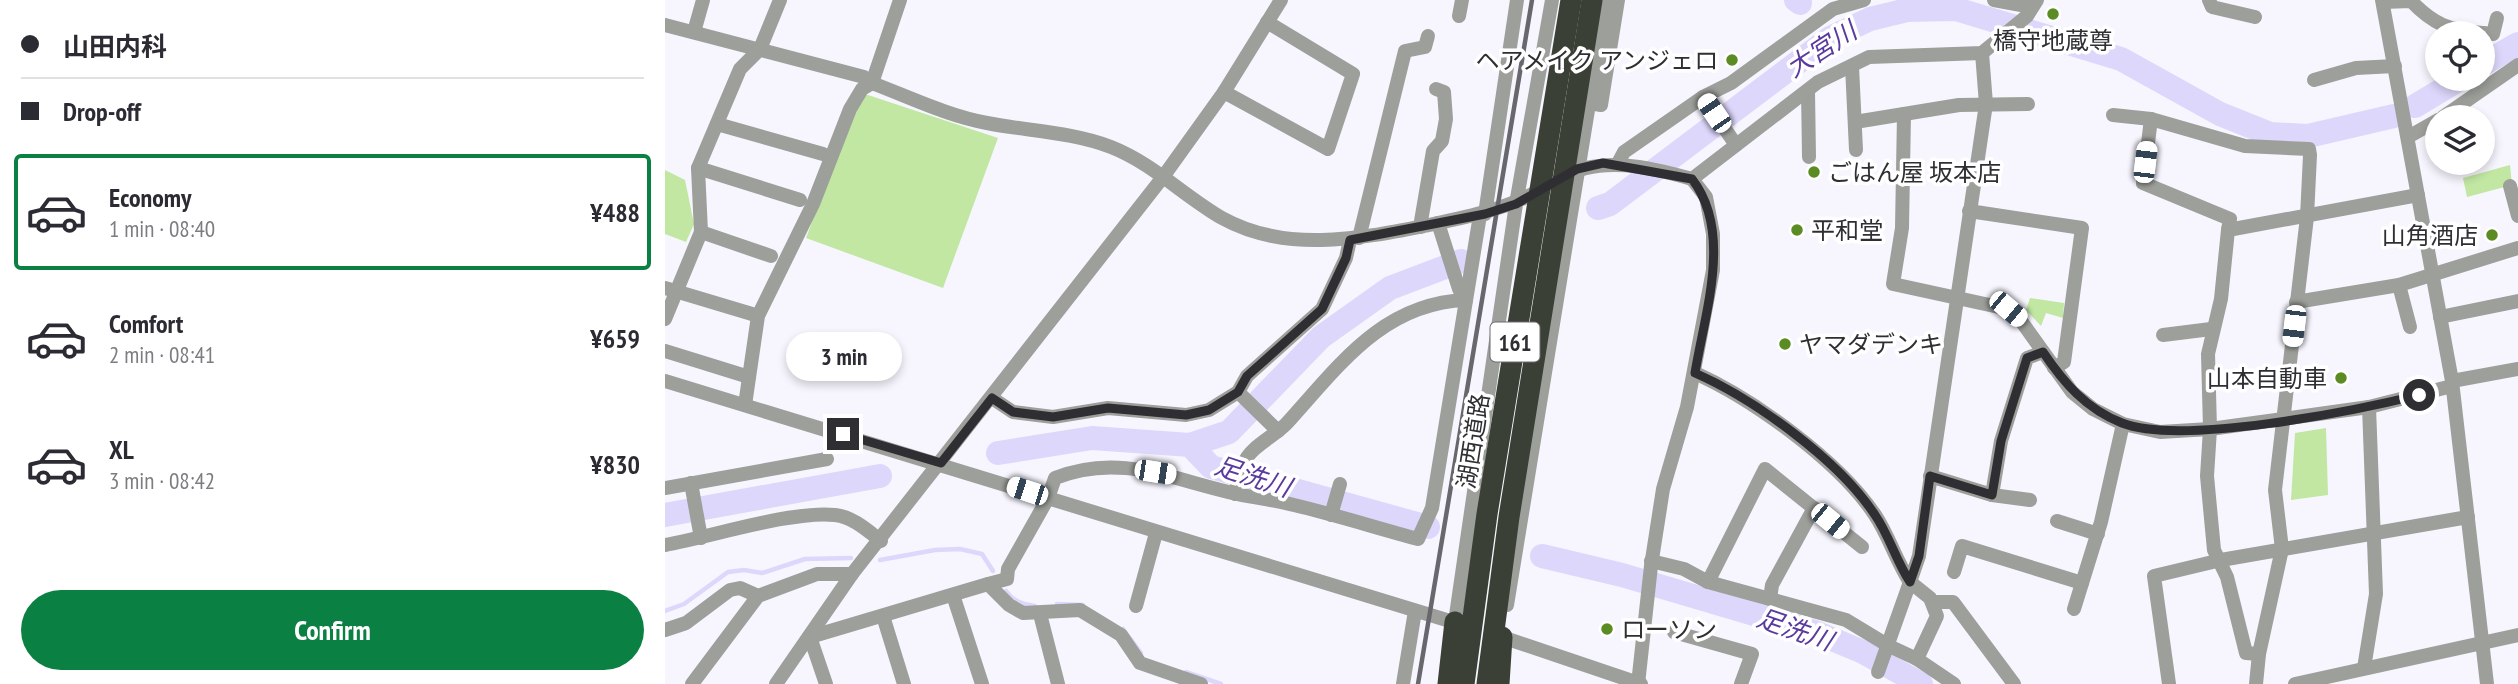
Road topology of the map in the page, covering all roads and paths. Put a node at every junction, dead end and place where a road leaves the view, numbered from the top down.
1 (703, 0) edge
2 (780, 0) edge
3 (900, 0) edge
4 (1281, 0) edge
5 (1462, 0) edge
6 (1517, 0) edge
7 (1552, 0) edge
8 (1571, 0) edge
9 (1592, 0) edge
10 (1606, 0) edge
11 (1618, 0) edge
12 (1864, 0) edge
13 (1994, 0) edge
14 (2209, 0) edge
15 (2382, 1) edge
16 (2032, 8) edge
17 (1459, 16) dead end
18 (2255, 17) dead end
19 (2497, 18) dead end
20 (2434, 21) edge
21 (1267, 22) junction
22 (665, 25) edge
23 (2495, 26) edge
24 (694, 32) junction
25 (1428, 36) dead end
26 (760, 49) junction
27 (1982, 53) junction
28 (2518, 65) edge
29 (1852, 66) junction
30 (2395, 66) junction
31 (2314, 80) dead end
32 (872, 83) junction
33 (1436, 89) dead end
34 (1808, 91) junction
35 (1224, 92) junction
36 (1703, 97) junction
37 (1589, 103) junction
38 (1986, 104) junction
39 (2028, 104) dead end
40 (2460, 105) edge
41 (1904, 114) junction
42 (2113, 115) dead end
43 (2151, 119) junction
44 (1856, 122) junction
45 (717, 124) junction
46 (2425, 127) edge
47 (2408, 137) junction
48 (1736, 145) junction
49 (1856, 150) dead end
50 (824, 154) dead end
51 (1809, 157) dead end
52 (1617, 166) junction
53 (698, 168) junction
54 (1577, 169) junction
55 (1163, 177) junction
56 (1687, 178) junction
57 (2510, 186) dead end
58 (2418, 195) junction
59 (800, 200) dead end
60 (1516, 204) junction
61 (1969, 211) junction
62 (1482, 215) junction
63 (2307, 216) junction
64 (2518, 216) edge
65 (1437, 223) junction
66 (1420, 227) junction
67 (2228, 230) junction
68 (701, 232) junction
69 (1354, 239) junction
70 (2518, 248) edge
71 (771, 256) dead end
72 (2433, 276) junction
73 (2399, 285) junction
74 (671, 289) edge
75 (1462, 294) junction
76 (1956, 296) junction
77 (2518, 301) edge
78 (2297, 302) junction
79 (752, 314) dead end
80 (2440, 317) junction
81 (665, 319) edge
82 (2410, 327) dead end
83 (2211, 329) junction
84 (2163, 335) dead end
85 (665, 351) edge
86 (2043, 352) junction
87 (2054, 368) junction
88 (2518, 369) edge
89 (1695, 373) junction
90 (748, 377) junction
91 (665, 381) edge
92 (2452, 384) junction
93 (1238, 392) junction
94 (992, 398) junction
95 (745, 405) junction
96 (2369, 407) junction
97 (2283, 419) junction
98 (2123, 424) junction
99 (2210, 429) junction
100 (1277, 431) junction
101 (827, 459) dead end
102 (941, 463) junction
103 (1930, 476) junction
104 (1340, 484) dead end
105 (692, 486) junction
106 (665, 488) edge
107 (1235, 493) junction
108 (1992, 495) junction
109 (1048, 498) junction
110 (2030, 500) dead end
111 (1814, 508) junction
112 (1331, 515) junction
113 (2468, 517) junction
114 (2057, 521) dead end
115 (2374, 532) junction
116 (700, 533) junction
117 (1156, 533) junction
118 (2098, 534) junction
119 (881, 541) junction
120 (665, 545) edge
121 (1862, 547) dead end
122 (2282, 549) junction
123 (2221, 559) junction
124 (1651, 563) junction
125 (1954, 572) dead end
126 (852, 574) junction
127 (1708, 582) junction
128 (1910, 582) junction
129 (2082, 583) junction
130 (988, 584) junction
131 (953, 595) junction
132 (758, 596) junction
133 (1770, 599) junction
134 (1932, 602) junction
135 (1136, 606) dead end
136 (2074, 609) dead end
137 (1415, 611) junction
138 (1040, 614) junction
139 (883, 616) junction
140 (1455, 622) junction
141 (665, 630) edge
142 (1674, 632) dead end
143 (2518, 635) edge
144 (810, 637) junction
145 (1502, 637) junction
146 (2484, 641) junction
147 (1887, 649) junction
148 (2259, 654) junction
149 (1917, 659) junction
150 (2364, 668) junction
151 (1878, 672) dead end
152 (2338, 679) edge
153 (692, 684) edge
154 (776, 684) edge
155 (826, 684) edge
156 (904, 684) edge
157 (982, 684) edge
158 (1058, 684) edge
159 (1201, 684) edge
160 (1403, 684) edge
161 (1448, 684) edge
162 (1464, 684) edge
163 (1487, 684) edge
164 (1499, 684) edge
165 (1639, 684) edge
166 (1741, 684) edge
167 (1954, 684) edge
168 (2014, 684) edge
169 (2169, 684) edge
170 (2256, 684) edge
171 (2295, 684) edge
172 (2487, 684) edge

1 - 24 street
2 - 26 street
3 - 32 street
4 - 21 street
5 - 17 street
6 - 62 street
7 - 60 street
8 - 162 highway, 湖西道路 / 161, bridge
9 - 163 highway, 湖西道路 / 161, bridge
10 - 37 street
11 - 37 street
12 - 36 street
13 - 16 street
14 - 18 street
15 - 20 street
15 - 30 street
16 - 27 street
19 - 23 street
21 - 35 street
21 - 35 street
22 - 24 street
24 - 26 street
25 - 69 street
26 - 32 street
26 - 45 street
27 - 29 street
27 - 38 street
28 - 40 street
29 - 34 street
29 - 44 street
30 - 31 street
30 - 47 street
32 - 55 street
32 - 90 street
33 - 66 street
34 - 48 street
34 - 51 street
35 - 55 street
36 - 48 street
36 - 52 street
37 - 54 street
38 - 39 street
38 - 41 street
38 - 61 street
41 - 44 street
41 - 76 street
42 - 43 street
43 - 63 street
43 - 67 street
44 - 49 street
45 - 50 street
45 - 53 street
46 - 47 street
47 - 58 street
48 - 56 street
52 - 54 street
52 - 56 street
53 - 59 street
53 - 68 street
54 - 60 street
54 - 145 street
55 - 69 street
55 - 94 street
56 - 89 street
57 - 64 street
58 - 63 street
58 - 72 street
60 - 62 street
60 - 140 street
61 - 76 street
61 - 87 street
62 - 65 street
62 - 75 street
63 - 67 street
63 - 78 street
65 - 66 street
65 - 75 street
66 - 69 street
67 - 83 street
68 - 71 street
68 - 74 street
69 - 93 street
70 - 72 street
72 - 73 street
72 - 80 street
73 - 78 street
73 - 82 street
74 - 79 street
74 - 81 street
75 - 100 street
75 - 112 street
76 - 86 street
76 - 103 street
77 - 80 street
78 - 97 street
80 - 92 street
83 - 84 street
83 - 99 street
85 - 90 street
86 - 87 street
86 - 108 street
87 - 98 street
88 - 92 street
89 - 124 street
89 - 128 street
90 - 95 street
91 - 95 street
92 - 96 street
92 - 113 street
93 - 94 street
93 - 100 street
94 - 102 street
95 - 102 street
96 - 97 street
96 - 115 street
97 - 99 street
97 - 122 street
98 - 99 street
98 - 118 street
99 - 123 street
100 - 107 street
101 - 105 street
102 - 109 street
102 - 119 street
103 - 108 street
103 - 128 street
104 - 112 street
105 - 106 street
105 - 116 street
107 - 109 street
107 - 112 street
108 - 110 street
109 - 117 street
109 - 130 street
111 - 121 street
111 - 127 street
111 - 133 street
113 - 115 street
113 - 146 street
114 - 118 street
115 - 122 street
115 - 150 street
116 - 119 street
116 - 120 street
117 - 135 street
117 - 137 street
118 - 129 street
119 - 126 street
122 - 123 street
122 - 148 street
123 - 148 street
123 - 169 street
124 - 127 street
124 - 165 street
125 - 129 street
126 - 132 street
126 - 144 street
127 - 133 street
128 - 134 street
128 - 147 street
129 - 136 street
130 - 131 street
130 - 138 street
131 - 139 street
131 - 157 street
132 - 141 street
132 - 153 street
133 - 147 street
134 - 149 street
134 - 168 street
137 - 140 street
137 - 160 street
138 - 158 street
138 - 159 street
139 - 144 street
139 - 156 street
140 - 145 street
140 - 161 highway
142 - 166 street
143 - 146 street
144 - 154 street
144 - 155 street
145 - 164 highway
145 - 165 street
146 - 150 street
146 - 172 street
147 - 149 street
147 - 151 street
148 - 170 street
149 - 167 street
150 - 152 street
152 - 171 street

